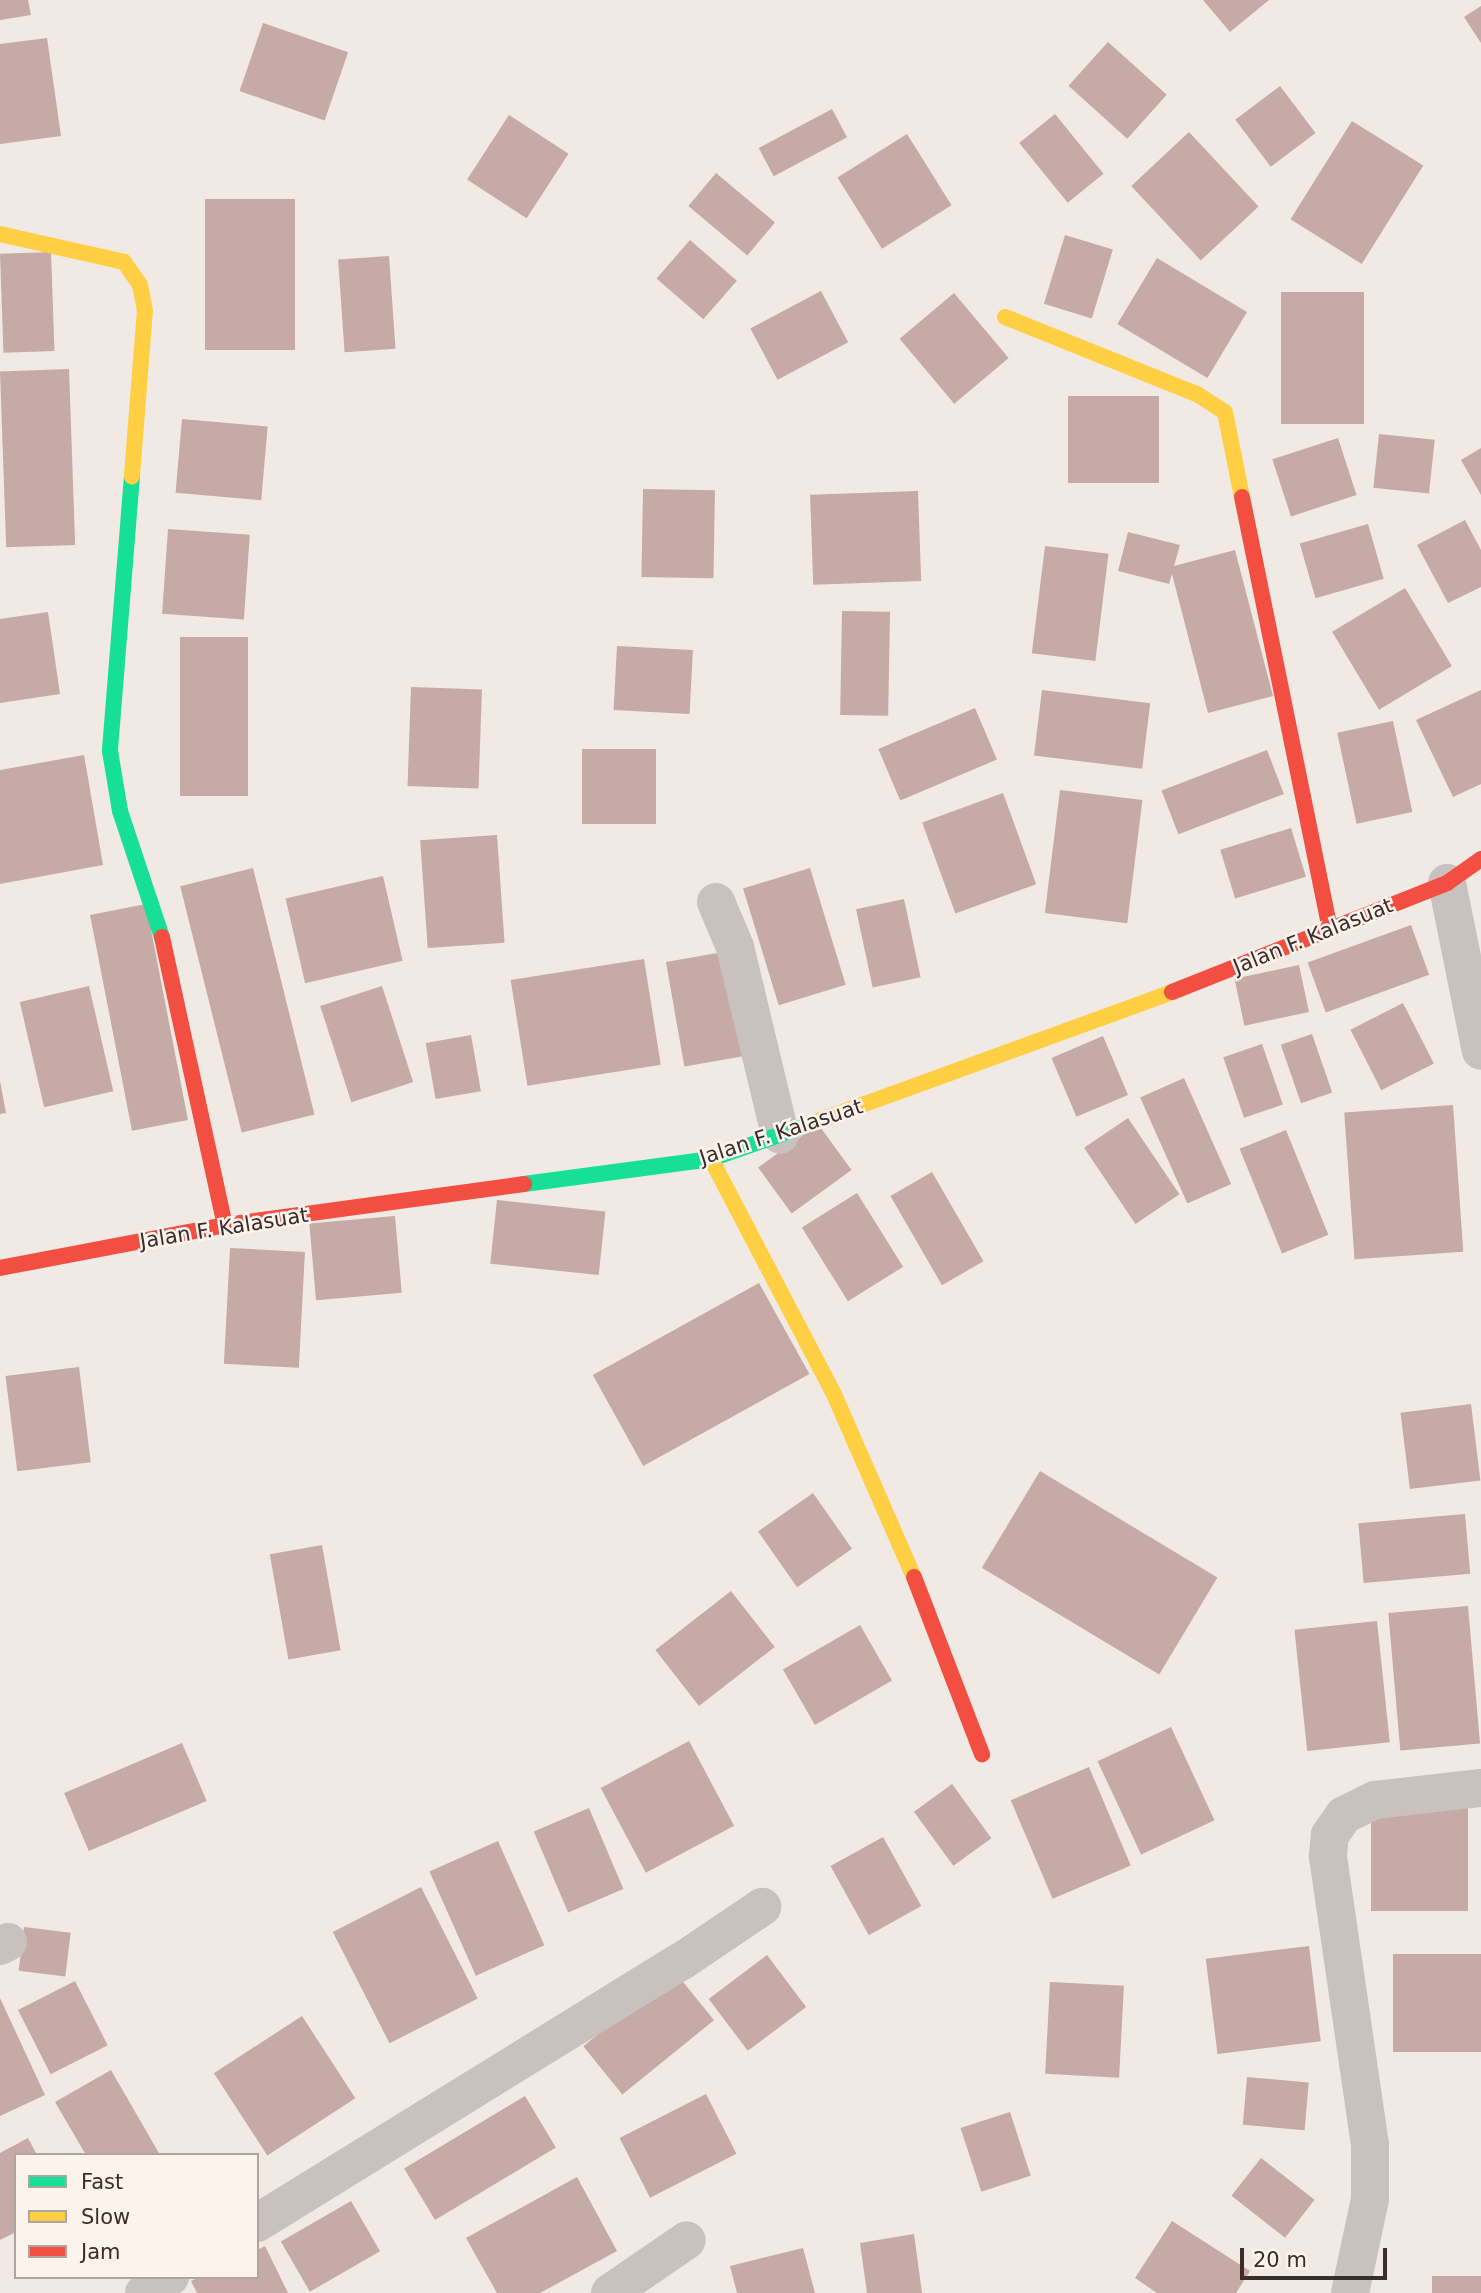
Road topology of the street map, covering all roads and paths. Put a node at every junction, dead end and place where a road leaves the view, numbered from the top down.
1 (0, 234) edge
2 (1004, 317) dead end
3 (1481, 859) edge
4 (1447, 883) junction
5 (716, 902) dead end
6 (1330, 930) junction
7 (1481, 1051) edge
8 (780, 1135) junction
9 (710, 1159) junction
10 (225, 1225) junction
11 (0, 1268) edge
12 (982, 1754) dead end
13 (1481, 1788) edge
14 (762, 1907) dead end
15 (259, 2222) edge
16 (687, 2240) dead end
17 (167, 2279) edge
18 (144, 2293) edge
19 (610, 2293) edge
20 (1350, 2293) edge

1 - 10 street
2 - 6 street
3 - 4 street, Jalan F. Kalasuat
4 - 6 street, Jalan F. Kalasuat
4 - 7 street
5 - 8 street
6 - 8 street, Jalan F. Kalasuat
8 - 9 street, Jalan F. Kalasuat
9 - 10 street, Jalan F. Kalasuat
9 - 12 street
10 - 11 street, Jalan F. Kalasuat
13 - 20 street
14 - 15 street
16 - 19 street
17 - 18 street

